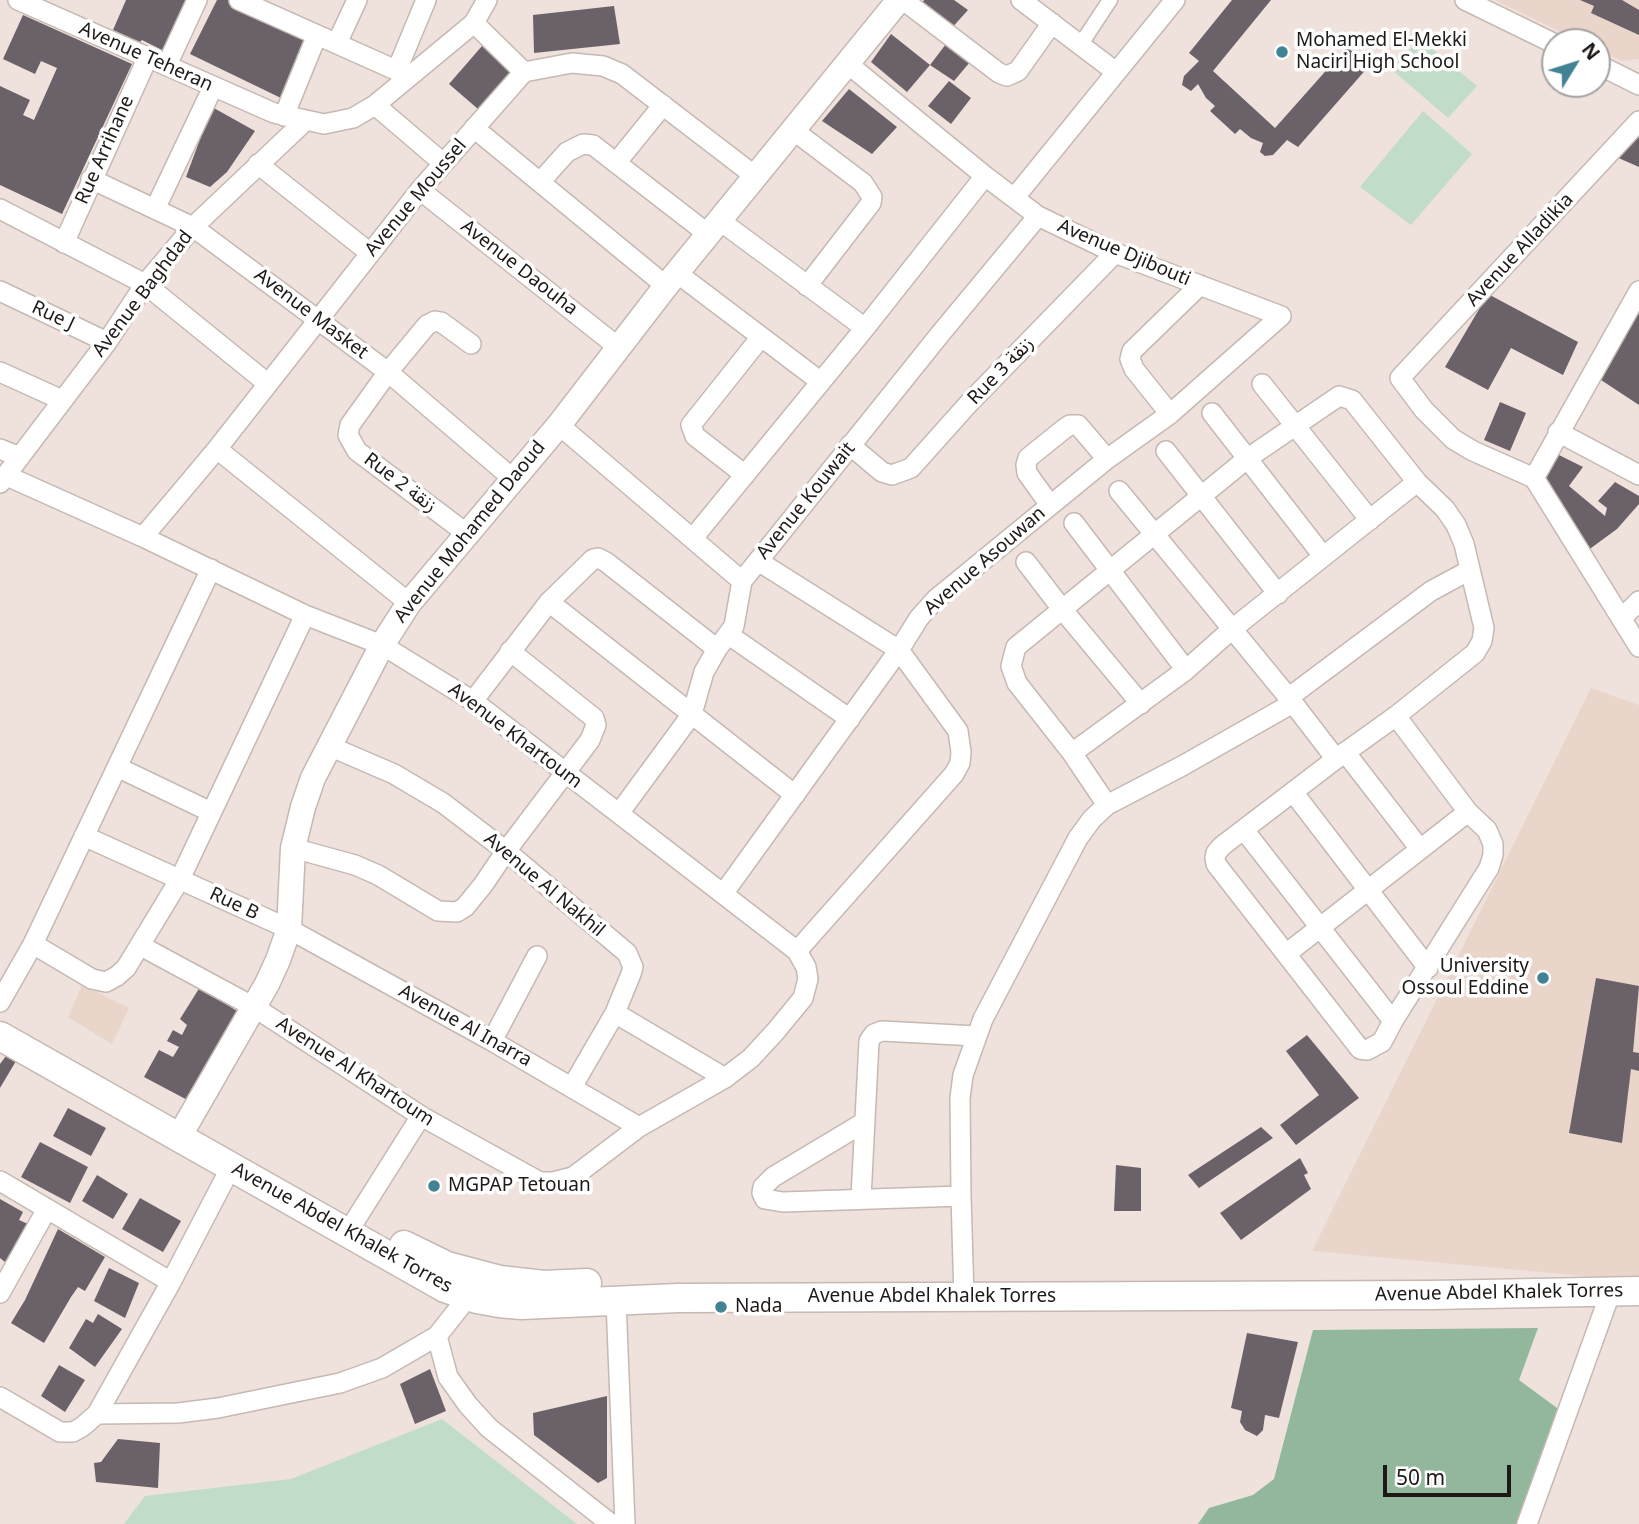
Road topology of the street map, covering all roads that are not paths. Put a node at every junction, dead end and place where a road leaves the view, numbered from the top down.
1 (18, 0) edge
2 (197, 0) edge
3 (239, 0) edge
4 (357, 0) edge
5 (426, 0) edge
6 (487, 0) edge
7 (901, 0) edge
8 (1111, 0) edge
9 (1175, 0) edge
10 (1465, 0) edge
11 (1026, 1) edge
12 (274, 7) edge
13 (474, 23) junction
14 (1052, 23) junction
15 (317, 35) junction
16 (1541, 37) edge
17 (337, 43) junction
18 (1081, 44) junction
19 (145, 58) junction
20 (848, 64) junction
21 (167, 65) junction
22 (1611, 71) edge
23 (524, 72) junction
24 (1116, 72) junction
25 (403, 73) junction
26 (1639, 85) edge
27 (213, 87) junction
28 (376, 105) junction
29 (663, 105) junction
30 (279, 114) junction
31 (305, 121) junction
32 (1639, 121) edge
33 (474, 128) junction
34 (793, 130) junction
35 (443, 163) junction
36 (616, 163) junction
37 (258, 164) junction
38 (755, 176) junction
39 (985, 176) junction
40 (91, 180) junction
41 (540, 182) junction
42 (420, 190) junction
43 (1015, 197) junction
44 (0, 208) edge
45 (155, 209) junction
46 (1038, 216) junction
47 (193, 227) junction
48 (713, 227) junction
49 (64, 243) junction
50 (370, 253) junction
51 (1115, 253) junction
52 (671, 279) junction
53 (145, 284) junction
54 (1200, 285) junction
55 (807, 286) junction
56 (0, 291) edge
57 (1639, 291) edge
58 (1281, 316) joint
59 (319, 320) junction
60 (865, 328) junction
61 (761, 337) junction
62 (107, 342) junction
63 (471, 344) dead end
64 (618, 347) junction
65 (0, 372) edge
66 (388, 372) junction
67 (821, 382) junction
68 (267, 383) junction
69 (1262, 384) dead end
70 (62, 400) junction
71 (1170, 414) junction
72 (1212, 414) dead end
73 (1295, 424) junction
74 (559, 425) junction
75 (1558, 432) junction
76 (850, 445) junction
77 (0, 449) edge
78 (218, 449) junction
79 (1166, 451) dead end
80 (20, 457) junction
81 (1248, 458) junction
82 (1107, 460) junction
83 (745, 475) junction
84 (1639, 475) edge
85 (512, 478) junction
86 (1534, 478) junction
87 (3, 480) edge
88 (1417, 482) junction
89 (1119, 491) dead end
90 (1202, 496) junction
91 (1050, 505) junction
92 (1370, 520) junction
93 (1074, 523) dead end
94 (466, 533) junction
95 (1156, 534) junction
96 (144, 537) junction
97 (693, 538) junction
98 (1323, 556) junction
99 (758, 561) junction
100 (1026, 562) dead end
101 (211, 569) junction
102 (1110, 570) junction
103 (1470, 570) junction
104 (742, 582) junction
105 (1278, 594) junction
106 (1639, 601) edge
107 (549, 602) junction
108 (409, 603) junction
109 (1062, 609) junction
110 (305, 615) junction
111 (1622, 618) junction
112 (1231, 630) junction
113 (723, 642) junction
114 (382, 645) junction
115 (1639, 647) edge
116 (899, 650) junction
117 (510, 651) junction
118 (1186, 670) junction
119 (1291, 700) junction
120 (473, 701) junction
121 (1141, 704) junction
122 (692, 714) junction
123 (1396, 716) junction
124 (850, 719) junction
125 (329, 746) junction
126 (1072, 753) junction
127 (1340, 755) junction
128 (117, 767) junction
129 (565, 774) junction
130 (1293, 792) junction
131 (795, 795) junction
132 (1107, 804) junction
133 (211, 812) junction
134 (620, 812) junction
135 (1468, 812) junction
136 (1244, 830) junction
137 (84, 836) junction
138 (293, 848) junction
139 (1420, 849) junction
140 (506, 851) junction
141 (180, 879) junction
142 (1368, 890) junction
143 (723, 894) junction
144 (1319, 928) junction
145 (289, 929) junction
146 (33, 944) junction
147 (141, 946) junction
148 (797, 951) junction
149 (1286, 954) junction
150 (537, 956) dead end
151 (1427, 968) junction
152 (0, 1002) edge
153 (254, 1007) junction
154 (615, 1013) junction
155 (0, 1015) edge
156 (1393, 1021) junction
157 (0, 1036) edge
158 (976, 1036) junction
159 (492, 1041) junction
160 (724, 1078) junction
161 (572, 1087) junction
162 (421, 1116) junction
163 (863, 1123) junction
164 (639, 1127) junction
165 (183, 1130) junction
166 (231, 1167) junction
167 (0, 1181) edge
168 (961, 1196) junction
169 (861, 1198) junction
170 (47, 1209) junction
171 (356, 1219) junction
172 (1639, 1274) edge
173 (171, 1282) junction
174 (476, 1286) junction
175 (964, 1288) junction
176 (1625, 1291) edge
177 (0, 1293) edge
178 (616, 1301) junction
179 (437, 1336) junction
180 (0, 1397) edge
181 (97, 1414) junction
182 (611, 1524) edge
183 (625, 1524) edge
184 (1527, 1524) edge

1 - 19 street, Avenue Teheran
2 - 21 street
3 - 12 street
4 - 17 street
5 - 25 street
6 - 13 street
7 - 14 street
7 - 20 street, Avenue Mohamed Daoud
8 - 18 street
9 - 24 street
10 - 16 street
11 - 14 street
12 - 15 street
13 - 23 street
13 - 25 street, Avenue Teheran
14 - 18 street
15 - 17 street
15 - 30 street
17 - 25 street
18 - 24 street
19 - 21 street, Avenue Teheran
19 - 40 street, Rue Arrihane
20 - 34 street, Avenue Mohamed Daoud
20 - 39 street, Avenue Djibouti
21 - 27 street, Avenue Teheran
22 - 26 street
23 - 29 street
23 - 33 street, Avenue Moussel
24 - 43 street
25 - 28 street, Avenue Teheran
27 - 30 street, Avenue Teheran
27 - 45 street
28 - 31 street, Avenue Teheran
28 - 35 street
29 - 36 street
29 - 38 street
30 - 31 street, Avenue Teheran
31 - 37 street, Avenue Baghdad
32 - 86 street, Avenue Alladikia
33 - 35 street, Avenue Moussel
33 - 41 street
34 - 38 street, Avenue Mohamed Daoud
34 - 55 street
35 - 42 street, Avenue Moussel
36 - 41 street
36 - 48 street
37 - 47 street, Avenue Baghdad
37 - 50 street
38 - 48 street, Avenue Mohamed Daoud
39 - 43 street, Avenue Djibouti
39 - 60 street
40 - 45 street, Avenue Masket
40 - 49 street, Rue Arrihane
41 - 52 street
42 - 50 street, Avenue Moussel
42 - 64 street, Avenue Daouha
43 - 46 street, Avenue Djibouti
44 - 49 street
45 - 47 street, Avenue Masket
46 - 51 street, Avenue Djibouti
46 - 76 street, Avenue Kouwait
47 - 53 street, Avenue Baghdad
47 - 59 street, Avenue Masket
48 - 52 street, Avenue Mohamed Daoud
48 - 55 street
49 - 53 street
50 - 59 street, Avenue Moussel
51 - 54 street, Avenue Djibouti
51 - 76 street, Rue 3 زنقة
52 - 61 street
52 - 64 street, Avenue Mohamed Daoud
53 - 62 street, Avenue Baghdad
53 - 68 street
54 - 58 street, Avenue Djibouti
54 - 71 street
55 - 60 street
56 - 62 street, Rue J
57 - 75 street
58 - 71 street, Avenue Asouwan
59 - 66 street, Avenue Masket
59 - 68 street, Avenue Moussel
60 - 67 street
61 - 67 street
61 - 83 street
62 - 70 street, Avenue Baghdad
63 - 66 street
64 - 74 street, Avenue Mohamed Daoud
65 - 70 street
66 - 85 street, Avenue Masket
66 - 94 street, Rue 2 زنقة
67 - 83 street
68 - 78 street, Avenue Moussel
69 - 73 street
70 - 80 street, Avenue Baghdad
71 - 82 street, Avenue Asouwan
72 - 81 street
73 - 81 street
73 - 88 street
73 - 92 street
74 - 85 street, Avenue Mohamed Daoud
74 - 97 street
75 - 84 street
75 - 86 street
76 - 99 street, Avenue Kouwait
77 - 80 street
78 - 96 street, Avenue Moussel
78 - 108 street
79 - 90 street
80 - 87 street, Avenue Baghdad
81 - 90 street
81 - 98 street
82 - 91 street, Avenue Asouwan
82 - 91 street
83 - 97 street
85 - 94 street, Avenue Mohamed Daoud
86 - 111 street
87 - 96 street, Avenue Khartoum
88 - 92 street
88 - 103 street
89 - 95 street
90 - 95 street
90 - 105 street
91 - 116 street, Avenue Asouwan
92 - 98 street
93 - 102 street
94 - 108 street, Avenue Mohamed Daoud
95 - 102 street
95 - 112 street
96 - 101 street, Avenue Khartoum
97 - 104 street
98 - 105 street
99 - 104 street, Avenue Kouwait
99 - 116 street
100 - 109 street
101 - 110 street, Avenue Khartoum
101 - 128 street
102 - 109 street
102 - 118 street
103 - 119 street
103 - 123 street
104 - 113 street, Avenue Kouwait
105 - 112 street
106 - 111 street
107 - 113 street
107 - 117 street
107 - 122 street
108 - 114 street, Avenue Mohamed Daoud
109 - 121 street
109 - 126 street
110 - 114 street, Avenue Khartoum
110 - 133 street
111 - 115 street
112 - 118 street
112 - 119 street
113 - 122 street, Avenue Kouwait
113 - 124 street
114 - 120 street, Avenue Khartoum
114 - 125 street, Avenue Mohamed Daoud
116 - 124 street, Avenue Asouwan
116 - 148 street
117 - 120 street
117 - 129 street
118 - 121 street
119 - 127 street
119 - 132 street
120 - 129 street, Avenue Khartoum
121 - 126 street
122 - 131 street
122 - 134 street, Avenue Kouwait
123 - 127 street
123 - 135 street
124 - 131 street, Avenue Asouwan
125 - 138 street, Avenue Mohamed Daoud
125 - 140 street, Avenue Al Nakhil
126 - 132 street
127 - 130 street
127 - 139 street
128 - 133 street
128 - 137 street
129 - 134 street, Avenue Khartoum
129 - 140 street
130 - 136 street
130 - 142 street
131 - 143 street, Avenue Asouwan
132 - 158 street
133 - 141 street
134 - 143 street, Avenue Khartoum
135 - 139 street
135 - 151 street
136 - 144 street
136 - 149 street
137 - 141 street, Rue B
137 - 146 street
138 - 140 street
138 - 145 street, Avenue Mohamed Daoud
139 - 142 street
140 - 154 street, Avenue Al Nakhil
141 - 145 street, Rue B
141 - 147 street
142 - 144 street
142 - 151 street
143 - 148 street, Avenue Khartoum
144 - 149 street
144 - 156 street
145 - 153 street, Avenue Mohamed Daoud
145 - 159 street, Avenue Al Inarra
146 - 147 street
146 - 152 street
147 - 153 street, Avenue Al Khartoum
148 - 160 street
149 - 156 street
150 - 159 street
151 - 156 street
153 - 162 street, Avenue Al Khartoum
153 - 165 street, Avenue Mohamed Daoud
154 - 160 street
154 - 161 street, Avenue Al Nakhil
155 - 165 main road, Avenue Abdel Khalek Torres
157 - 165 main road, Avenue Abdel Khalek Torres
158 - 163 street
158 - 168 street
159 - 161 street, Avenue Al Inarra
160 - 164 street
161 - 164 street, Avenue Al Inarra
162 - 164 street, Avenue Al Khartoum
162 - 171 street
163 - 169 street
163 - 169 street
165 - 166 main road, Avenue Abdel Khalek Torres
165 - 171 main road, Avenue Abdel Khalek Torres
166 - 173 street
166 - 174 main road, Avenue Abdel Khalek Torres
167 - 170 street
168 - 169 street
168 - 175 street
170 - 173 street
170 - 177 street
171 - 174 main road, Avenue Abdel Khalek Torres
172 - 175 main road, Avenue Abdel Khalek Torres
173 - 181 street
174 - 175 main road, Avenue Abdel Khalek Torres
174 - 178 main road, Avenue Abdel Khalek Torres
174 - 179 street
175 - 176 main road, Avenue Abdel Khalek Torres
175 - 178 main road, Avenue Abdel Khalek Torres
176 - 184 street
178 - 183 street
179 - 181 street
179 - 182 street
180 - 181 street

